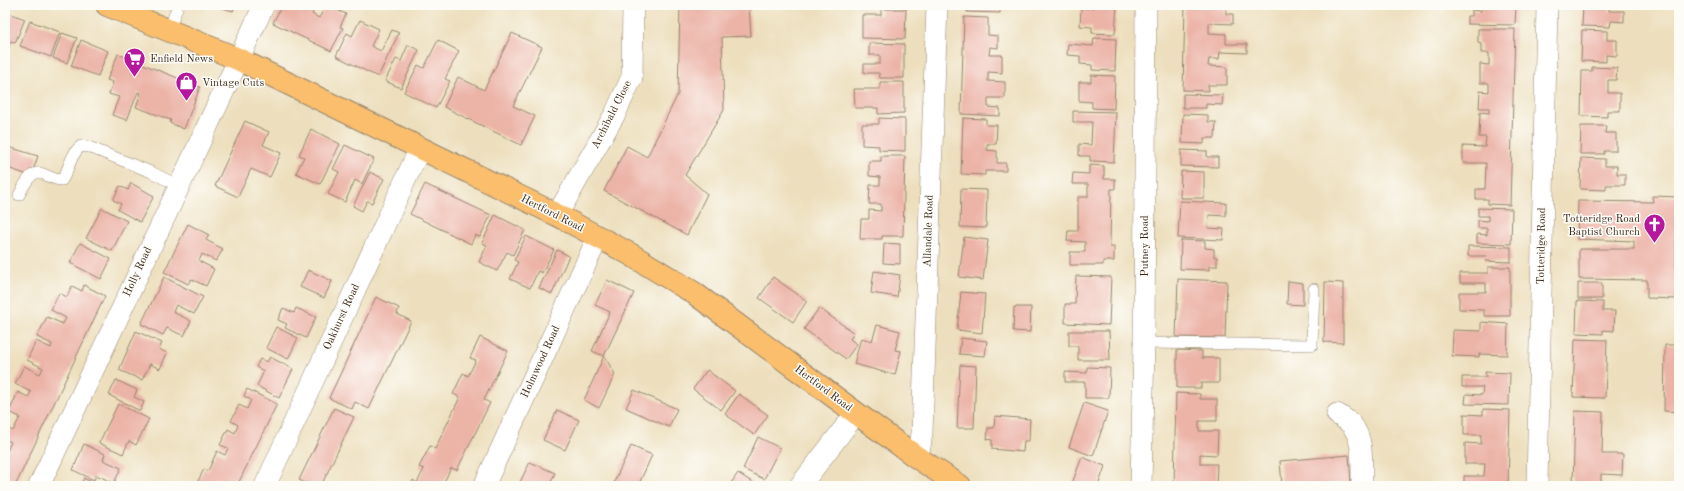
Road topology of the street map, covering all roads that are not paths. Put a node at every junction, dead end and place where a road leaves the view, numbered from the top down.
1 (107, 5) edge
2 (264, 5) edge
3 (633, 5) edge
4 (937, 5) edge
5 (1146, 5) edge
6 (1547, 5) edge
7 (176, 8) dead end
8 (169, 30) junction
9 (238, 59) junction
10 (420, 148) junction
11 (179, 186) junction
12 (19, 195) dead end
13 (557, 215) junction
14 (598, 237) junction
15 (1314, 289) dead end
16 (1144, 343) junction
17 (856, 413) junction
18 (1337, 414) dead end
19 (915, 456) junction
20 (38, 486) edge
21 (265, 486) edge
22 (484, 486) edge
23 (800, 486) edge
24 (960, 486) edge
25 (1141, 486) edge
26 (1362, 486) edge
27 (1537, 486) edge

1 - 8 main road, Hertford Road
2 - 9 street, Holly Road
3 - 13 street, Archibald Close
4 - 19 street, Allandale Road
5 - 16 street, Putney Road
6 - 27 street, Totteridge Road
7 - 8 lane
8 - 9 main road, Hertford Road
9 - 10 main road, Hertford Road
9 - 11 street, Holly Road
10 - 13 main road, Hertford Road
10 - 21 street, Oakhurst Road
11 - 12 lane
11 - 20 street, Holly Road
13 - 14 main road, Hertford Road
14 - 17 main road, Hertford Road
14 - 22 street, Holmwood Road
15 - 16 lane
16 - 25 street, Putney Road
17 - 19 main road, Hertford Road
17 - 23 street
18 - 26 street
19 - 24 main road, Hertford Road

